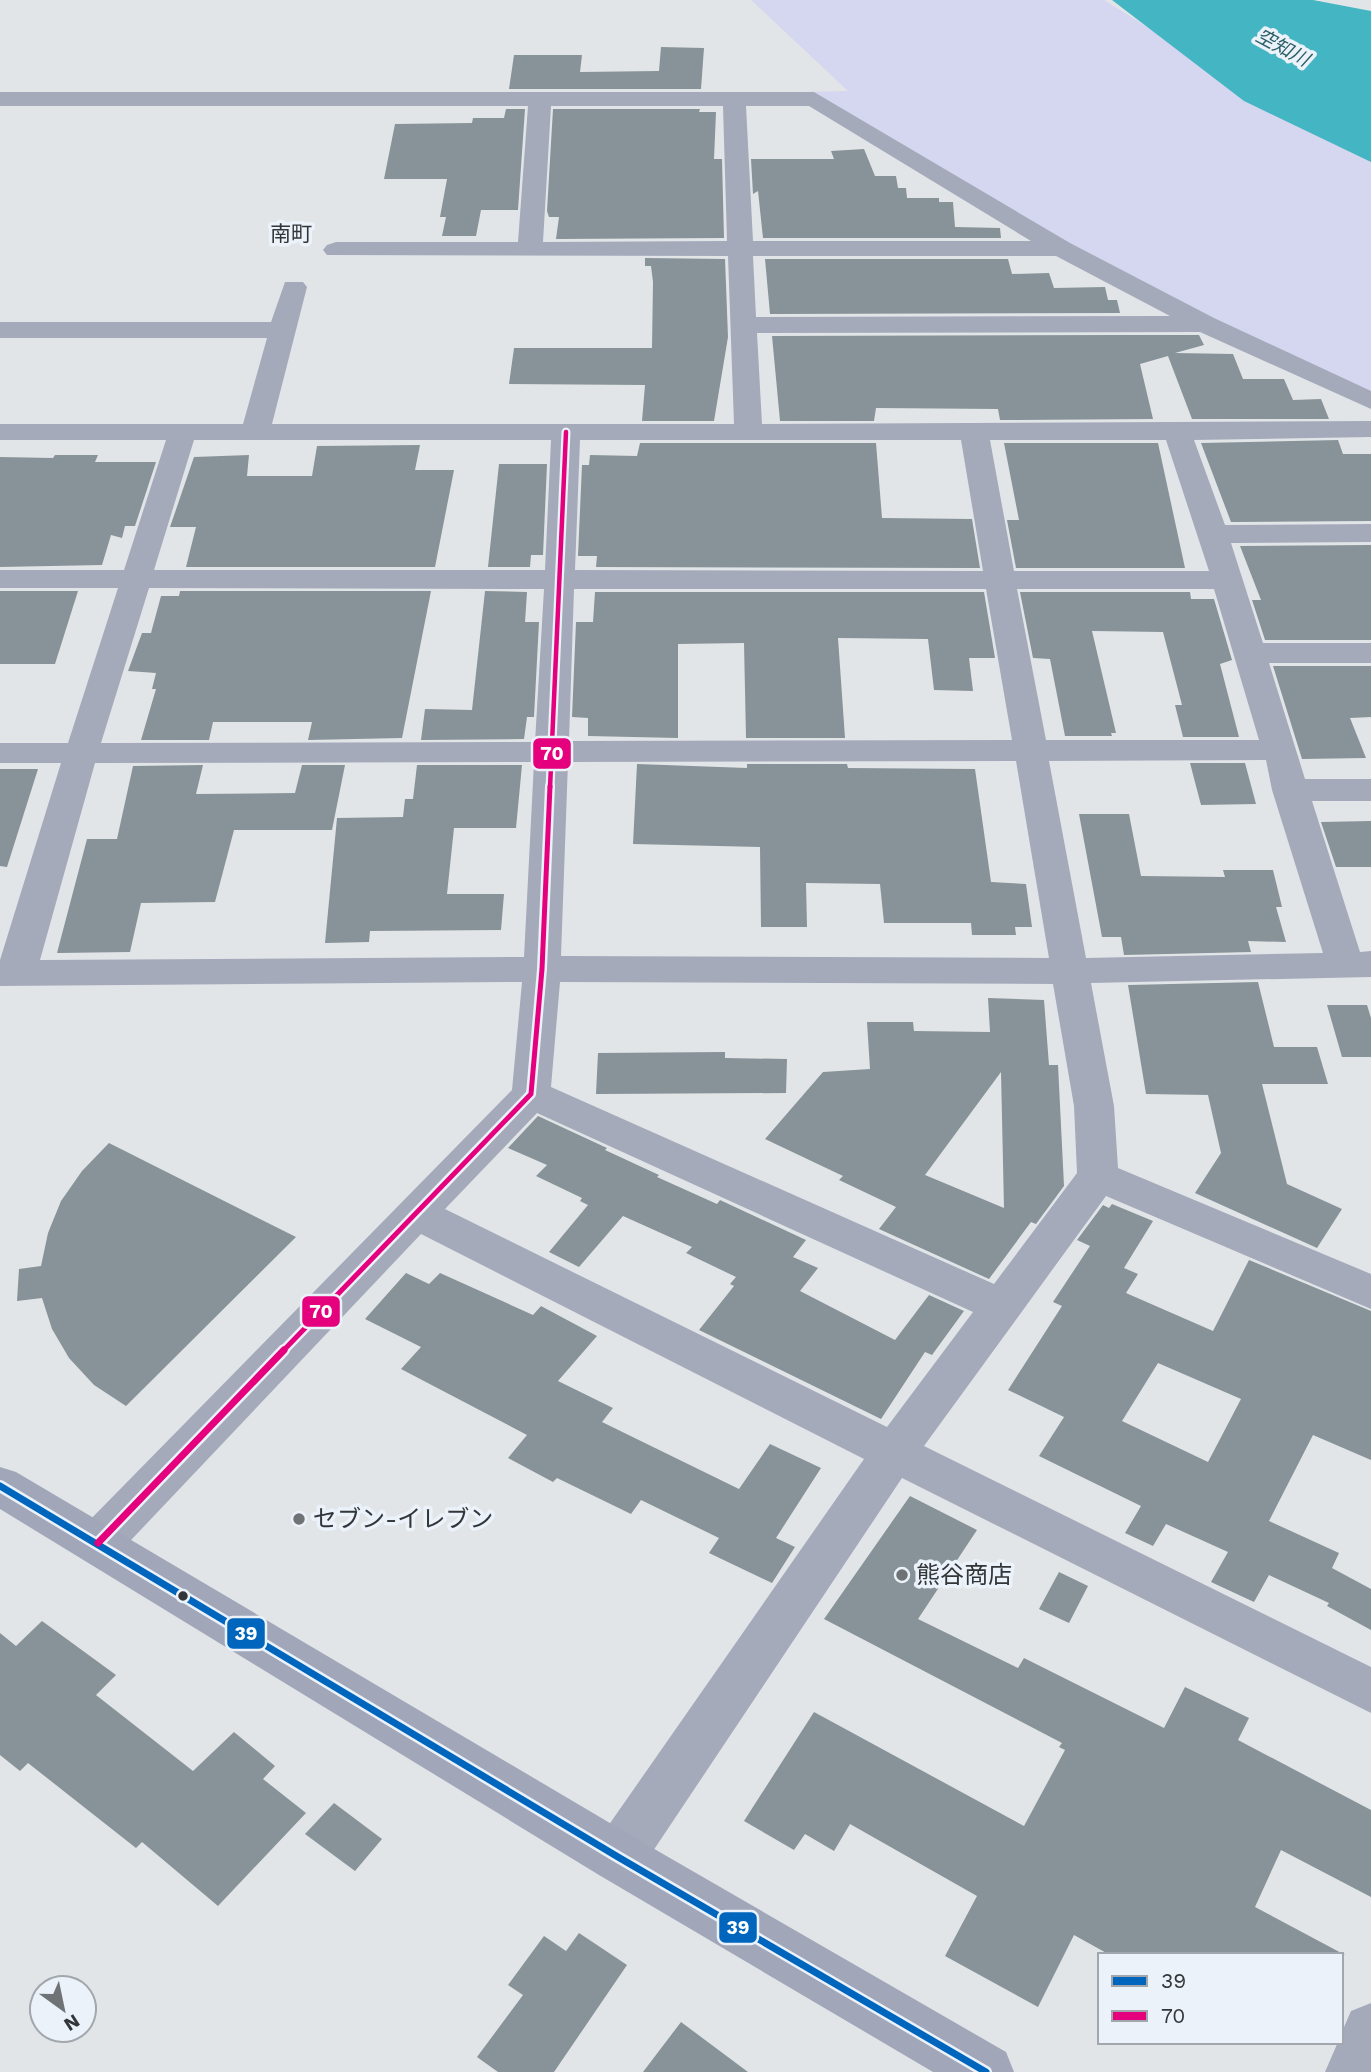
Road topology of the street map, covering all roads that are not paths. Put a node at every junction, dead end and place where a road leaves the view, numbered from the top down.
1 (734, 98) junction
2 (0, 99) edge
3 (540, 99) junction
4 (530, 248) junction
5 (1060, 248) junction
6 (336, 250) dead end
7 (739, 250) junction
8 (294, 287) dead end
9 (745, 324) junction
10 (1205, 324) junction
11 (0, 330) edge
12 (281, 330) junction
13 (1371, 401) edge
14 (1371, 429) edge
15 (183, 431) junction
16 (0, 432) edge
17 (566, 432) junction
18 (748, 432) junction
19 (974, 432) junction
20 (1177, 432) junction
21 (255, 433) junction
22 (1371, 533) edge
23 (1213, 534) junction
24 (138, 578) junction
25 (0, 579) edge
26 (1002, 579) junction
27 (559, 580) junction
28 (1226, 580) junction
29 (1251, 653) junction
30 (1371, 653) edge
31 (1031, 749) junction
32 (1279, 750) junction
33 (552, 752) junction
34 (0, 753) edge
35 (81, 753) junction
36 (1290, 790) junction
37 (1371, 790) edge
38 (1358, 964) edge
39 (542, 969) junction
40 (1070, 971) junction
41 (8, 974) edge
42 (531, 1094) junction
43 (1098, 1176) junction
44 (418, 1214) junction
45 (1371, 1292) edge
46 (1001, 1306) junction
47 (894, 1454) junction
48 (0, 1486) edge
49 (98, 1543) junction
50 (1371, 1691) edge
51 (618, 1857) junction
52 (1371, 2031) edge
53 (986, 2072) edge
54 (1353, 2072) edge

1 - 3 street
1 - 5 street
1 - 7 street
2 - 3 street
3 - 4 street
4 - 6 street
4 - 7 street
5 - 7 street
5 - 10 street
7 - 9 street
8 - 12 street
9 - 10 street
9 - 18 street
10 - 13 street
11 - 12 street
12 - 21 street
14 - 20 street
15 - 16 street
15 - 21 street
15 - 24 street
17 - 18 street
17 - 21 street
17 - 27 street
18 - 19 street
19 - 20 street
19 - 26 street
20 - 23 street
22 - 23 street
23 - 28 street
24 - 25 street
24 - 27 street
24 - 35 street
26 - 27 street
26 - 28 street
26 - 31 street
27 - 33 street
28 - 29 street
29 - 30 street
29 - 32 street
31 - 32 street
31 - 33 street
31 - 40 street
32 - 36 street
33 - 35 street
33 - 39 street
34 - 35 street
35 - 41 street
36 - 37 street
36 - 38 street
38 - 40 street
39 - 40 street
39 - 41 street
39 - 42 street
40 - 43 street
42 - 44 street
42 - 46 street
43 - 45 street
43 - 46 street
44 - 47 street
44 - 49 street
46 - 47 street
47 - 50 street
47 - 51 street
48 - 49 highway
49 - 51 highway
51 - 53 highway
52 - 54 street

